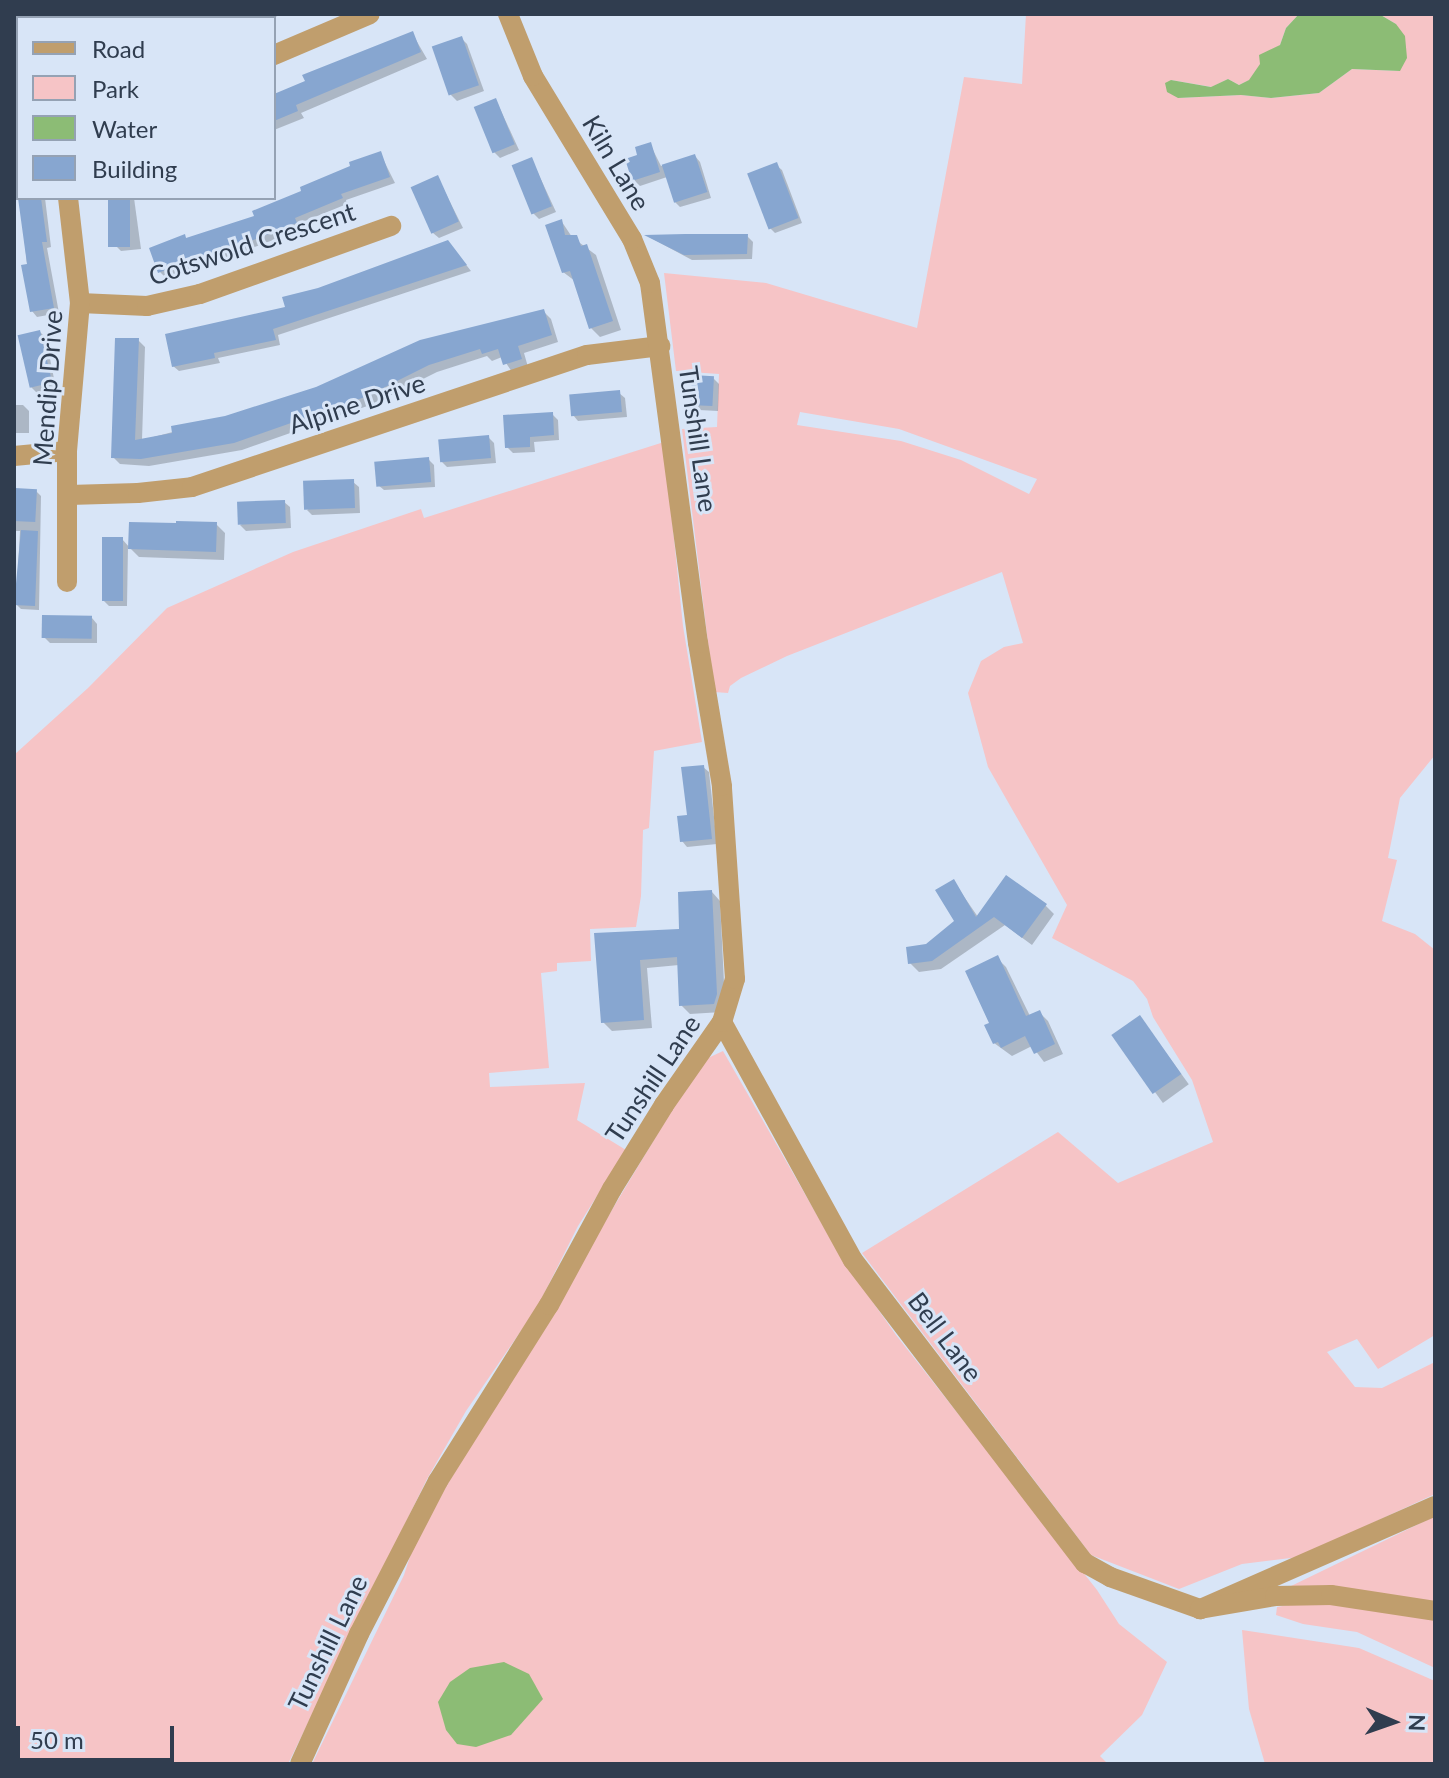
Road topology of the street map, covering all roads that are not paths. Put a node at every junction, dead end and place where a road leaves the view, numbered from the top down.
1 (508, 14) edge
2 (357, 16) edge
3 (276, 54) edge
4 (68, 200) edge
5 (391, 226) dead end
6 (80, 303) junction
7 (660, 346) junction
8 (67, 451) junction
9 (14, 456) edge
10 (69, 495) junction
11 (67, 582) dead end
12 (722, 1022) junction
13 (1435, 1506) edge
14 (1200, 1609) junction
15 (1435, 1611) edge
16 (300, 1764) edge

1 - 7 street, Kiln Lane
2 - 3 street
4 - 6 street, Mendip Drive
5 - 6 street, Cotswold Crescent
6 - 8 street, Mendip Drive
7 - 10 street, Alpine Drive
7 - 12 street, Tunshill Lane
8 - 9 street
8 - 10 street, Mendip Drive
10 - 11 street, Mendip Drive
12 - 14 street, Bell Lane
12 - 16 street, Tunshill Lane
13 - 14 street
14 - 15 street

